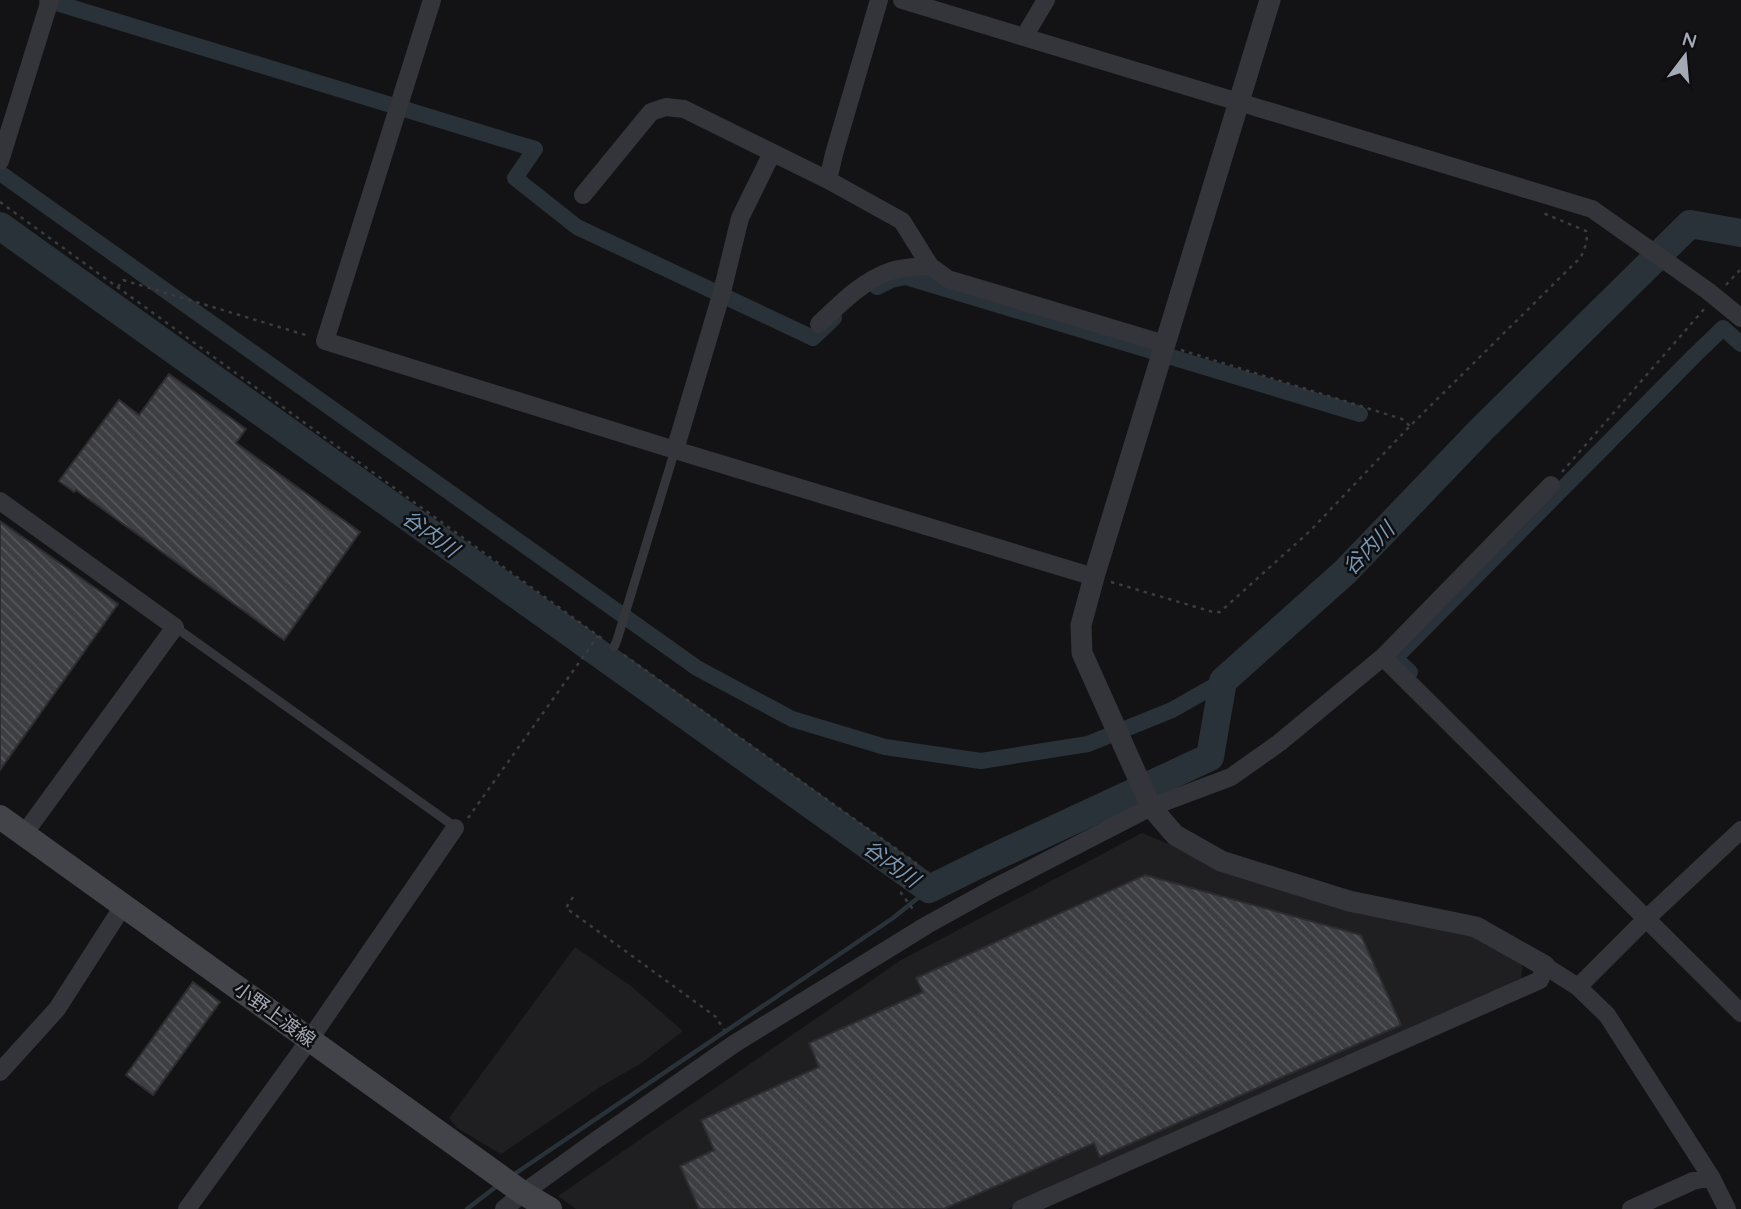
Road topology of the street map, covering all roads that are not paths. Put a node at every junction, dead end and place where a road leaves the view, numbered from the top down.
1 (50, 0) edge
2 (432, 0) edge
3 (879, 0) edge
4 (902, 0) edge
5 (1046, 0) edge
6 (1270, 0) edge
7 (1024, 37) junction
8 (1239, 102) junction
9 (772, 153) junction
10 (0, 161) edge
11 (828, 180) junction
12 (583, 195) dead end
13 (930, 266) junction
14 (1741, 318) edge
15 (820, 324) dead end
16 (1165, 344) junction
17 (675, 450) junction
18 (1551, 485) road end
19 (0, 501) edge
20 (1094, 577) junction
21 (175, 627) junction
22 (614, 647) road end
23 (1383, 657) junction
24 (1149, 804) junction
25 (0, 817) edge
26 (457, 829) joint
27 (1741, 830) edge
28 (24, 835) junction
29 (123, 906) junction
30 (1646, 919) junction
31 (1545, 966) junction
32 (1578, 987) junction
33 (1741, 1013) edge
34 (310, 1039) junction
35 (0, 1072) edge
36 (1711, 1177) junction
37 (523, 1193) junction
38 (1046, 1204) edge
39 (187, 1209) edge
40 (503, 1209) edge
41 (551, 1209) edge
42 (1021, 1209) edge
43 (1631, 1209) edge
44 (1727, 1209) edge

1 - 10 street
2 - 17 street
3 - 11 street
4 - 7 street
5 - 7 street
6 - 8 street
7 - 8 street
8 - 14 street
8 - 16 street
9 - 11 street
9 - 12 street
9 - 17 street
11 - 13 street
13 - 15 street
13 - 16 street
16 - 20 street
17 - 20 street
17 - 22 lane
18 - 23 street
19 - 21 street
20 - 24 street
21 - 26 lane
21 - 28 street
23 - 24 street
23 - 30 street
24 - 31 street
24 - 37 street
25 - 28 main road, 小野上渡線
26 - 34 street
27 - 30 street
28 - 29 main road, 小野上渡線
29 - 34 main road, 小野上渡線
29 - 35 street
30 - 32 street
30 - 33 street
31 - 32 street
31 - 38 street
32 - 36 street
34 - 37 main road, 小野上渡線
34 - 39 street
36 - 43 street
36 - 44 street
37 - 40 street
37 - 41 main road, 小野上渡線
38 - 42 street

